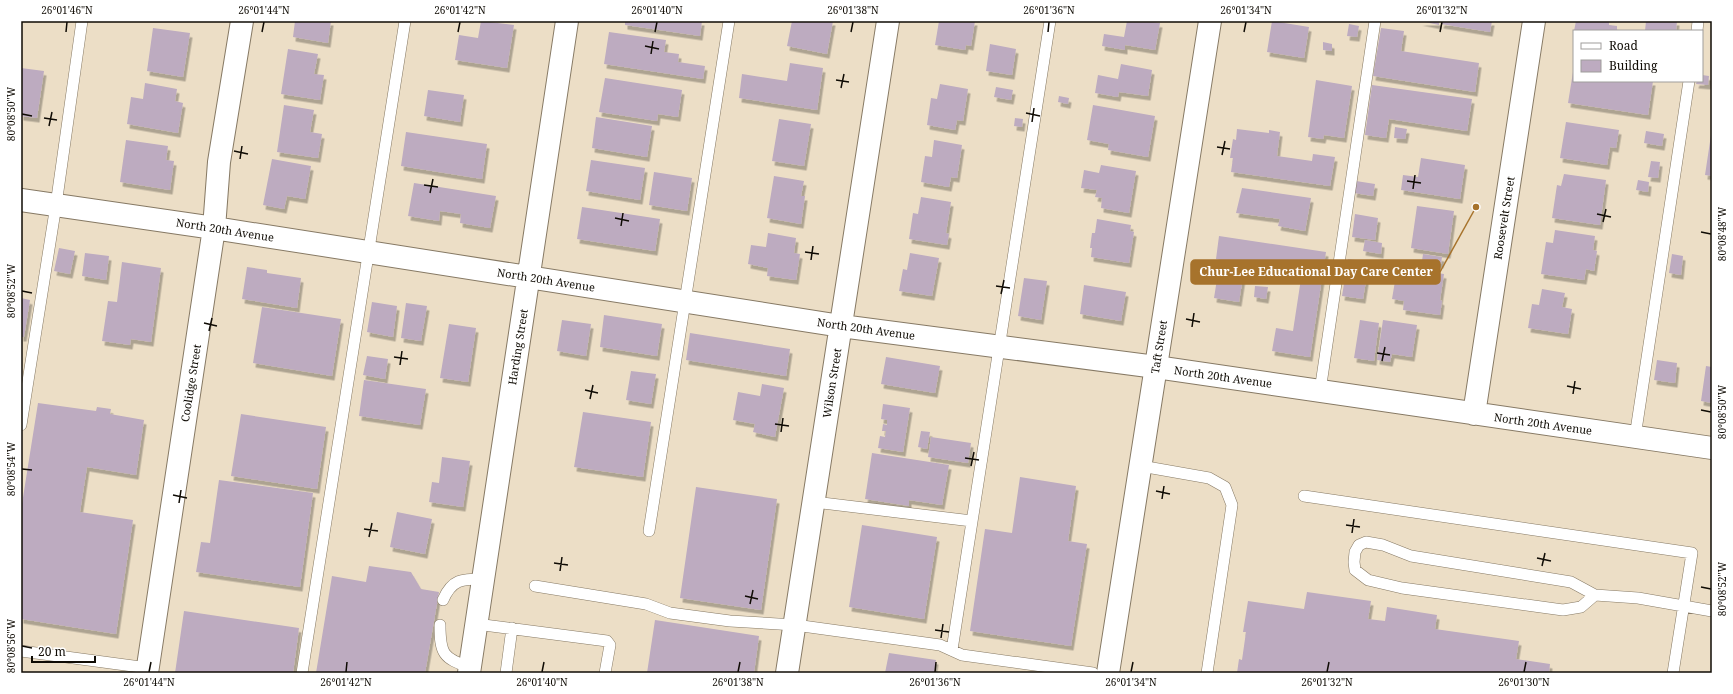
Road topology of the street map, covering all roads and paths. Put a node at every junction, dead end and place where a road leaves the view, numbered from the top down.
1 (82, 21) edge
2 (242, 21) edge
3 (405, 21) edge
4 (567, 21) edge
5 (729, 21) edge
6 (888, 21) edge
7 (1050, 21) edge
8 (1210, 21) edge
9 (1375, 21) edge
10 (1534, 21) edge
11 (1689, 82) edge
12 (21, 200) edge
13 (56, 205) junction
14 (214, 228) junction
15 (368, 252) junction
16 (529, 277) junction
17 (686, 301) junction
18 (841, 326) junction
19 (1000, 347) junction
20 (1156, 367) junction
21 (1320, 392) junction
22 (1474, 414) junction
23 (21, 425) edge
24 (1635, 437) junction
25 (1712, 448) edge
26 (1141, 466) junction
27 (1304, 496) dead end
28 (814, 502) junction
29 (972, 520) junction
30 (649, 531) dead end
31 (483, 579) junction
32 (535, 586) dead end
33 (1595, 595) junction
34 (443, 600) dead end
35 (1684, 607) junction
36 (1712, 611) edge
37 (476, 624) junction
38 (440, 625) dead end
39 (795, 625) junction
40 (512, 628) junction
41 (952, 650) junction
42 (21, 651) edge
43 (148, 670) edge
44 (470, 670) edge
45 (302, 673) edge
46 (506, 673) edge
47 (605, 673) edge
48 (787, 673) edge
49 (1093, 673) edge
50 (1108, 673) edge
51 (1207, 673) edge
52 (1673, 673) edge

1 - 13 lane
2 - 14 street, Coolidge Street
3 - 15 lane
4 - 16 street, Harding Street
5 - 17 lane
6 - 18 street, Wilson Street
7 - 19 lane
8 - 20 street, Taft Street
9 - 21 lane
10 - 22 street, Roosevelt Street
11 - 24 lane
12 - 13 street, North 20th Avenue
13 - 14 street, North 20th Avenue
13 - 23 lane
14 - 15 street, North 20th Avenue
14 - 43 street, Coolidge Street
15 - 16 street, North 20th Avenue
15 - 45 lane
16 - 17 street, North 20th Avenue
16 - 31 street, Harding Street
17 - 18 street, North 20th Avenue
17 - 30 lane
18 - 19 street, North 20th Avenue
18 - 28 street, Wilson Street
19 - 20 street, North 20th Avenue
19 - 29 lane
20 - 21 street, North 20th Avenue
20 - 26 street, Taft Street
21 - 22 street, North 20th Avenue
22 - 24 street, North 20th Avenue
24 - 25 street, North 20th Avenue
26 - 50 street, Taft Street
26 - 51 lane
27 - 35 lane
28 - 29 lane
28 - 39 street, Wilson Street
29 - 41 lane
31 - 34 lane
31 - 37 street, Harding Street
32 - 39 lane
33 - 33 lane
33 - 35 lane
35 - 36 lane
35 - 52 lane
37 - 40 lane
37 - 44 street, Harding Street
38 - 44 lane
39 - 41 lane
39 - 48 street, Wilson Street
40 - 46 lane
40 - 47 lane
41 - 49 lane
42 - 43 lane

